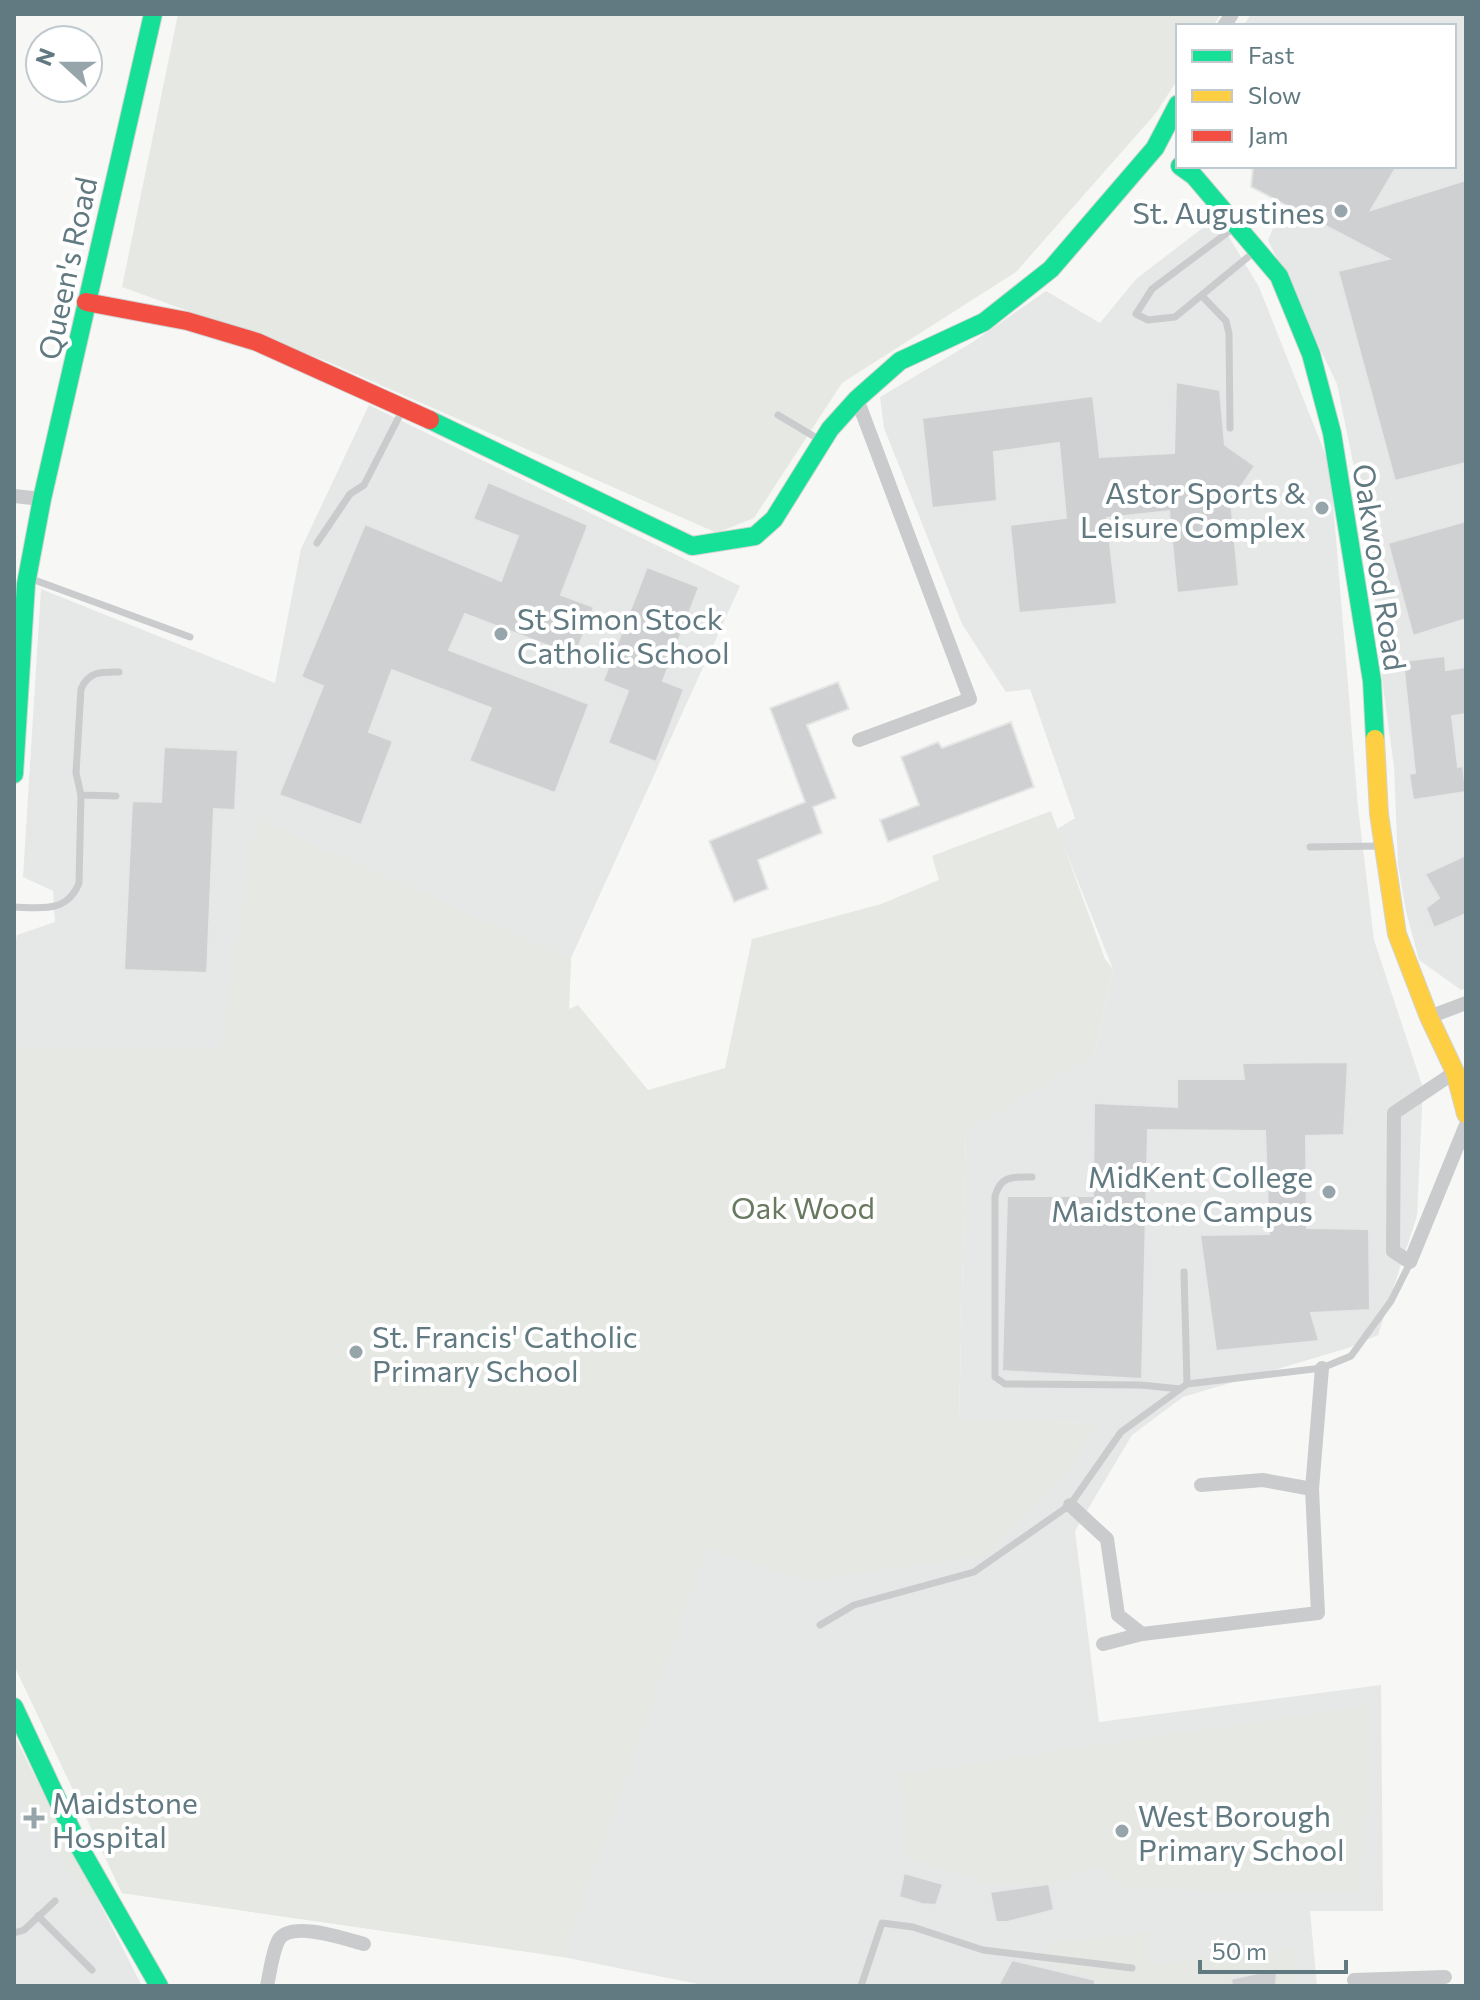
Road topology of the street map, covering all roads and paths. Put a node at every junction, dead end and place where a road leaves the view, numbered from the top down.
1 (153, 14) edge
2 (1176, 108) edge
3 (1155, 148) junction
4 (1176, 163) edge
5 (1183, 168) edge
6 (1236, 226) junction
7 (1257, 250) junction
8 (1202, 296) junction
9 (86, 302) junction
10 (857, 399) junction
11 (404, 407) junction
12 (778, 415) dead end
13 (1230, 428) dead end
14 (822, 441) junction
15 (14, 496) edge
16 (42, 499) junction
17 (317, 543) dead end
18 (27, 577) junction
19 (190, 637) dead end
20 (119, 672) dead end
21 (859, 740) dead end
22 (14, 774) edge
23 (81, 795) junction
24 (116, 796) dead end
25 (1384, 846) junction
26 (1310, 847) dead end
27 (14, 907) edge
28 (1466, 1003) edge
29 (1429, 1017) junction
30 (1455, 1072) junction
31 (1466, 1114) edge
32 (1466, 1125) edge
33 (1032, 1177) dead end
34 (1410, 1262) junction
35 (1184, 1272) dead end
36 (1322, 1368) junction
37 (1183, 1386) junction
38 (1201, 1485) dead end
39 (1312, 1489) junction
40 (1070, 1505) junction
41 (820, 1625) dead end
42 (1142, 1634) junction
43 (1103, 1644) dead end
44 (14, 1707) edge
45 (55, 1901) dead end
46 (38, 1916) junction
47 (14, 1933) edge
48 (364, 1944) dead end
49 (1132, 1968) dead end
50 (92, 1970) dead end
51 (1445, 1977) dead end
52 (1354, 1980) dead end
53 (1400, 1983) edge
54 (159, 1986) edge
55 (267, 1986) edge
56 (861, 1986) edge

1 - 9 street, Queen's Road
2 - 3 street
3 - 4 street, Oakwood Road
3 - 10 street
5 - 6 street, Oakwood Road
6 - 7 street, Oakwood Road
6 - 8 lane
7 - 8 lane
7 - 25 street, Oakwood Road
8 - 13 lane
9 - 11 street
9 - 16 street, Queen's Road
10 - 14 street
10 - 21 street
11 - 14 street
11 - 17 lane
12 - 14 lane
15 - 16 street
16 - 18 street, Queen's Road
18 - 19 lane
18 - 22 street, Queen's Road
20 - 23 lane
23 - 24 lane
23 - 27 lane
25 - 26 lane
25 - 29 street, Oakwood Road
28 - 29 street
29 - 30 street, Oakwood Road
30 - 31 street, Oakwood Road
30 - 34 street
32 - 34 street
33 - 37 lane
34 - 36 lane
35 - 37 lane
36 - 37 lane
36 - 39 street
37 - 40 lane
38 - 39 street
39 - 42 street
40 - 41 lane
40 - 42 street
42 - 43 street
44 - 54 street
45 - 46 lane
46 - 47 lane
46 - 50 lane
48 - 55 street
49 - 56 lane
51 - 53 street
52 - 53 street

